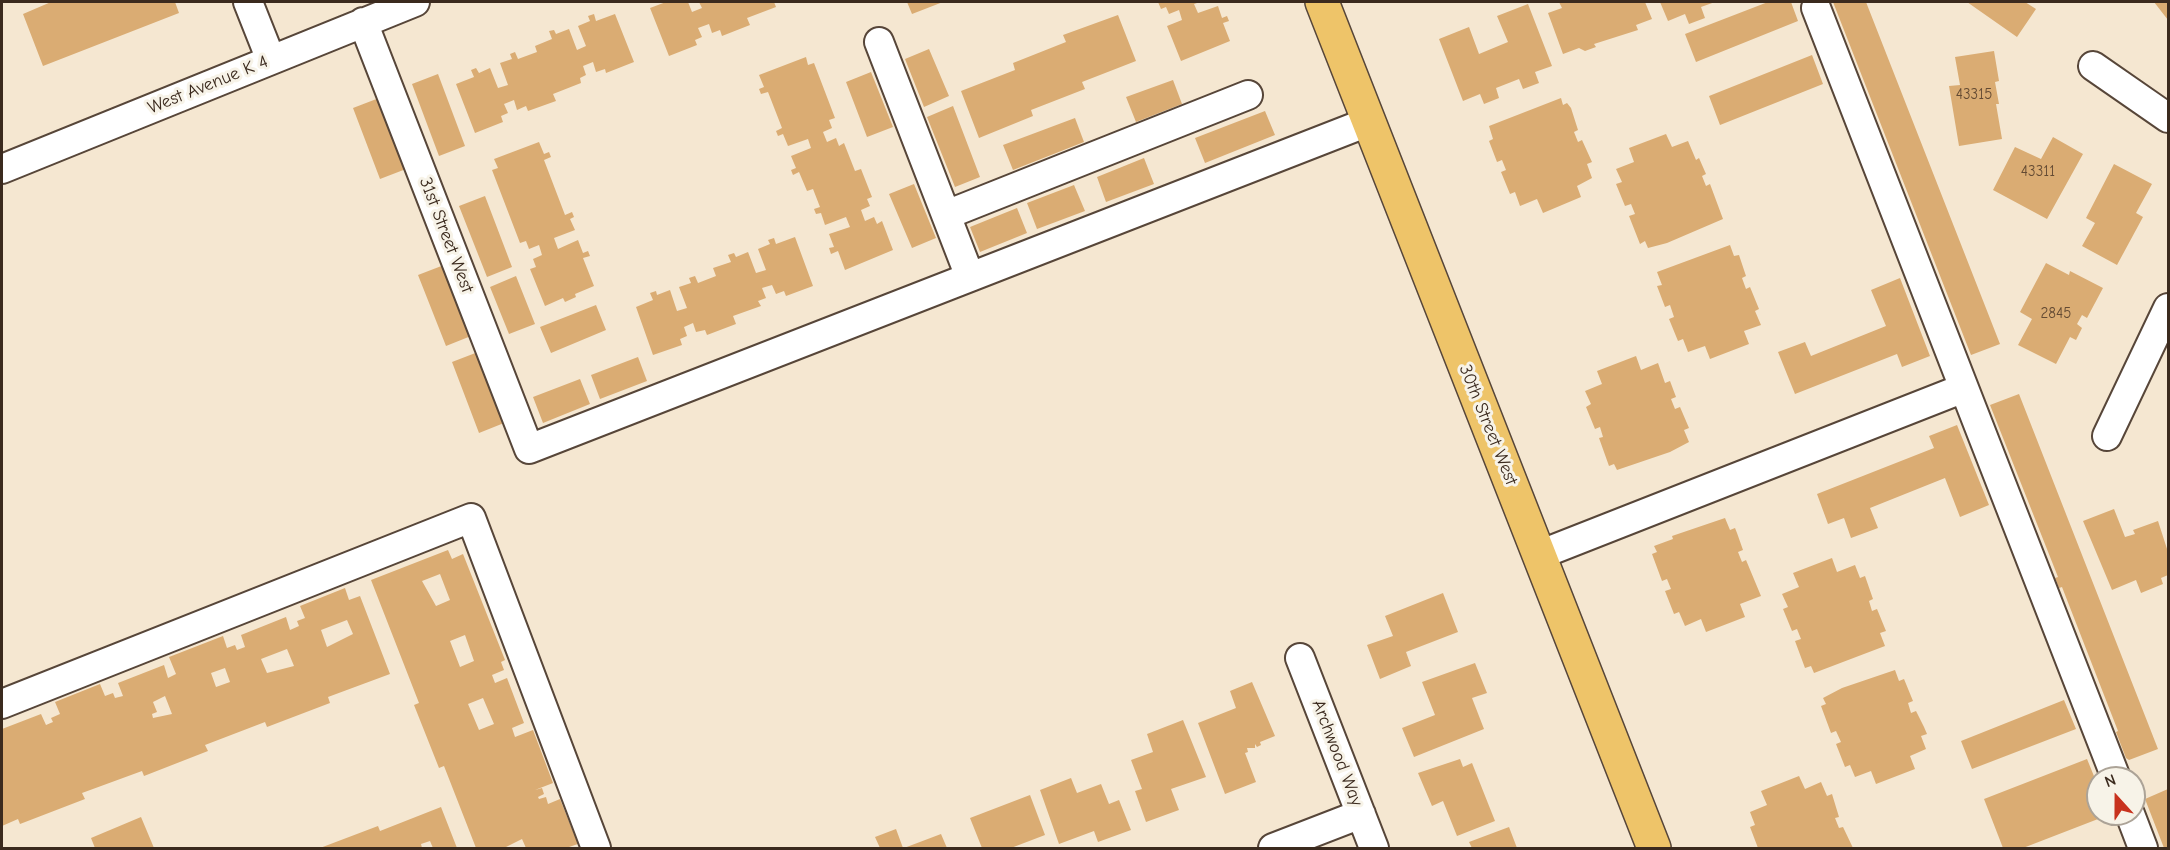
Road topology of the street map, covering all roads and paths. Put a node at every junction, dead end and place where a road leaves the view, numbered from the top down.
1 (248, 2) edge
2 (415, 2) edge
3 (1322, 2) edge
4 (1816, 8) dead end
5 (363, 22) junction
6 (879, 42) dead end
7 (271, 60) junction
8 (2093, 66) dead end
9 (1248, 95) dead end
10 (2169, 118) edge
11 (1368, 122) junction
12 (2, 169) edge
13 (946, 215) junction
14 (970, 277) junction
15 (2169, 308) edge
16 (1964, 388) junction
17 (2107, 436) dead end
18 (1539, 555) junction
19 (1300, 658) dead end
20 (2, 704) edge
21 (2111, 766) edge
22 (1361, 814) junction
23 (2134, 826) edge
24 (596, 849) edge
25 (1273, 849) edge
26 (1374, 849) edge
27 (1654, 849) edge
28 (2143, 849) edge

1 - 7 street
2 - 5 street, West Avenue K 4
3 - 11 main road, 30th Street West
4 - 16 street
5 - 7 street, West Avenue K 4
5 - 14 street, 31st Street West
6 - 13 street
7 - 12 street, West Avenue K 4
8 - 10 street
9 - 13 street
11 - 14 street
11 - 18 main road, 30th Street West
13 - 14 street
15 - 17 street
16 - 18 street
16 - 21 street
18 - 27 main road, 30th Street West
19 - 22 street, Archwood Way
20 - 24 street
22 - 25 street
22 - 26 street, Archwood Way
23 - 28 street

